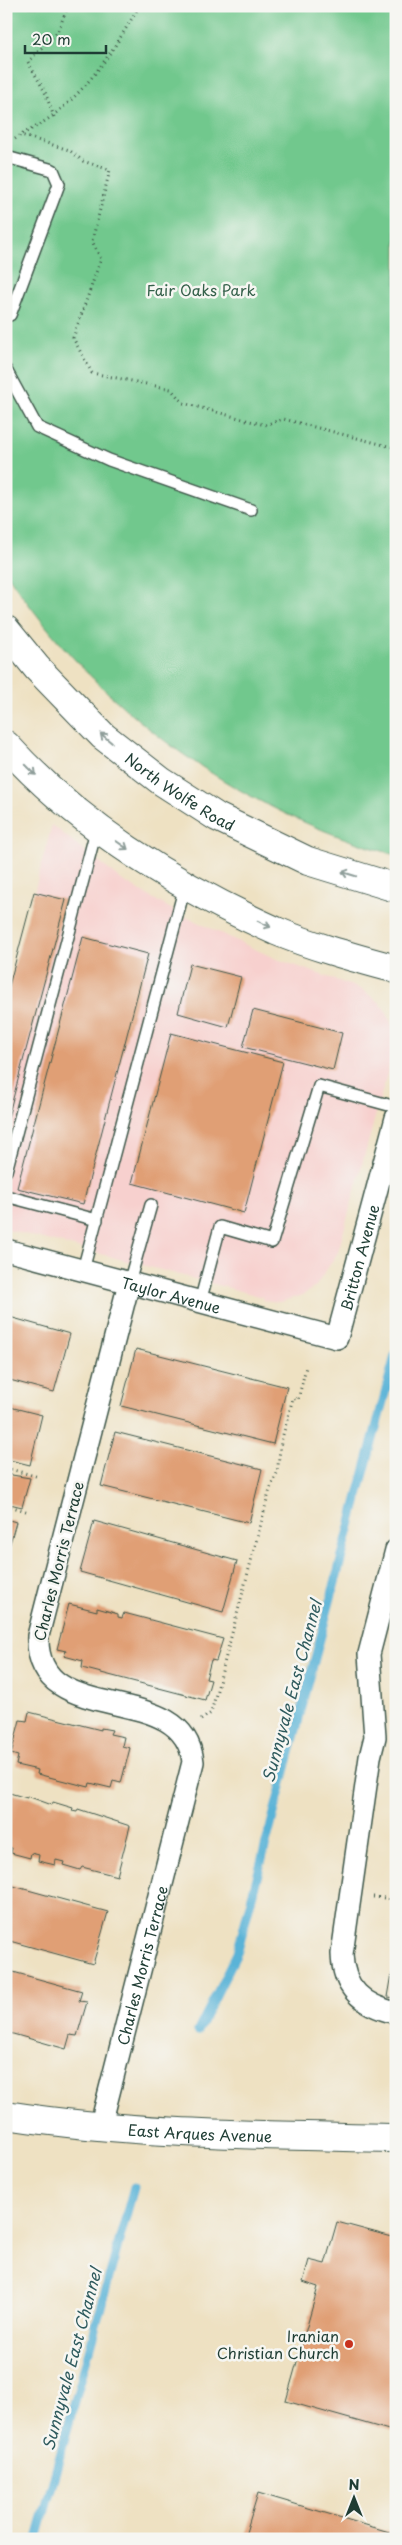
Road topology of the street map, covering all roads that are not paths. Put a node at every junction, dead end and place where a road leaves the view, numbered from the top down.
1 (6, 161) edge
2 (6, 316) edge
3 (6, 370) edge
4 (251, 510) dead end
5 (6, 630) edge
6 (6, 745) edge
7 (97, 827) junction
8 (185, 886) junction
9 (396, 888) edge
10 (396, 969) edge
11 (396, 1107) edge
12 (396, 1118) edge
13 (6, 1171) edge
14 (6, 1196) edge
15 (151, 1205) dead end
16 (97, 1220) junction
17 (6, 1250) edge
18 (83, 1270) junction
19 (129, 1283) junction
20 (200, 1302) junction
21 (337, 1338) joint
22 (396, 1550) edge
23 (396, 2013) edge
24 (6, 2115) edge
25 (100, 2128) junction
26 (396, 2138) edge

1 - 2 lane
3 - 4 lane
9 -> 5 main road, North Wolfe Road
6 -> 7 main road
7 -> 8 main road
7 - 13 lane
8 -> 10 main road
8 - 16 lane
11 - 20 lane
12 - 21 street, Britton Avenue
14 - 16 lane
15 - 19 lane
16 - 18 lane
17 - 18 street, Taylor Avenue
18 - 19 street, Taylor Avenue
19 - 20 street, Taylor Avenue
19 - 25 street, Charles Morris Terrace
20 - 21 street, Taylor Avenue
22 - 23 street
24 - 25 main road, East Arques Avenue
25 - 26 main road, East Arques Avenue

